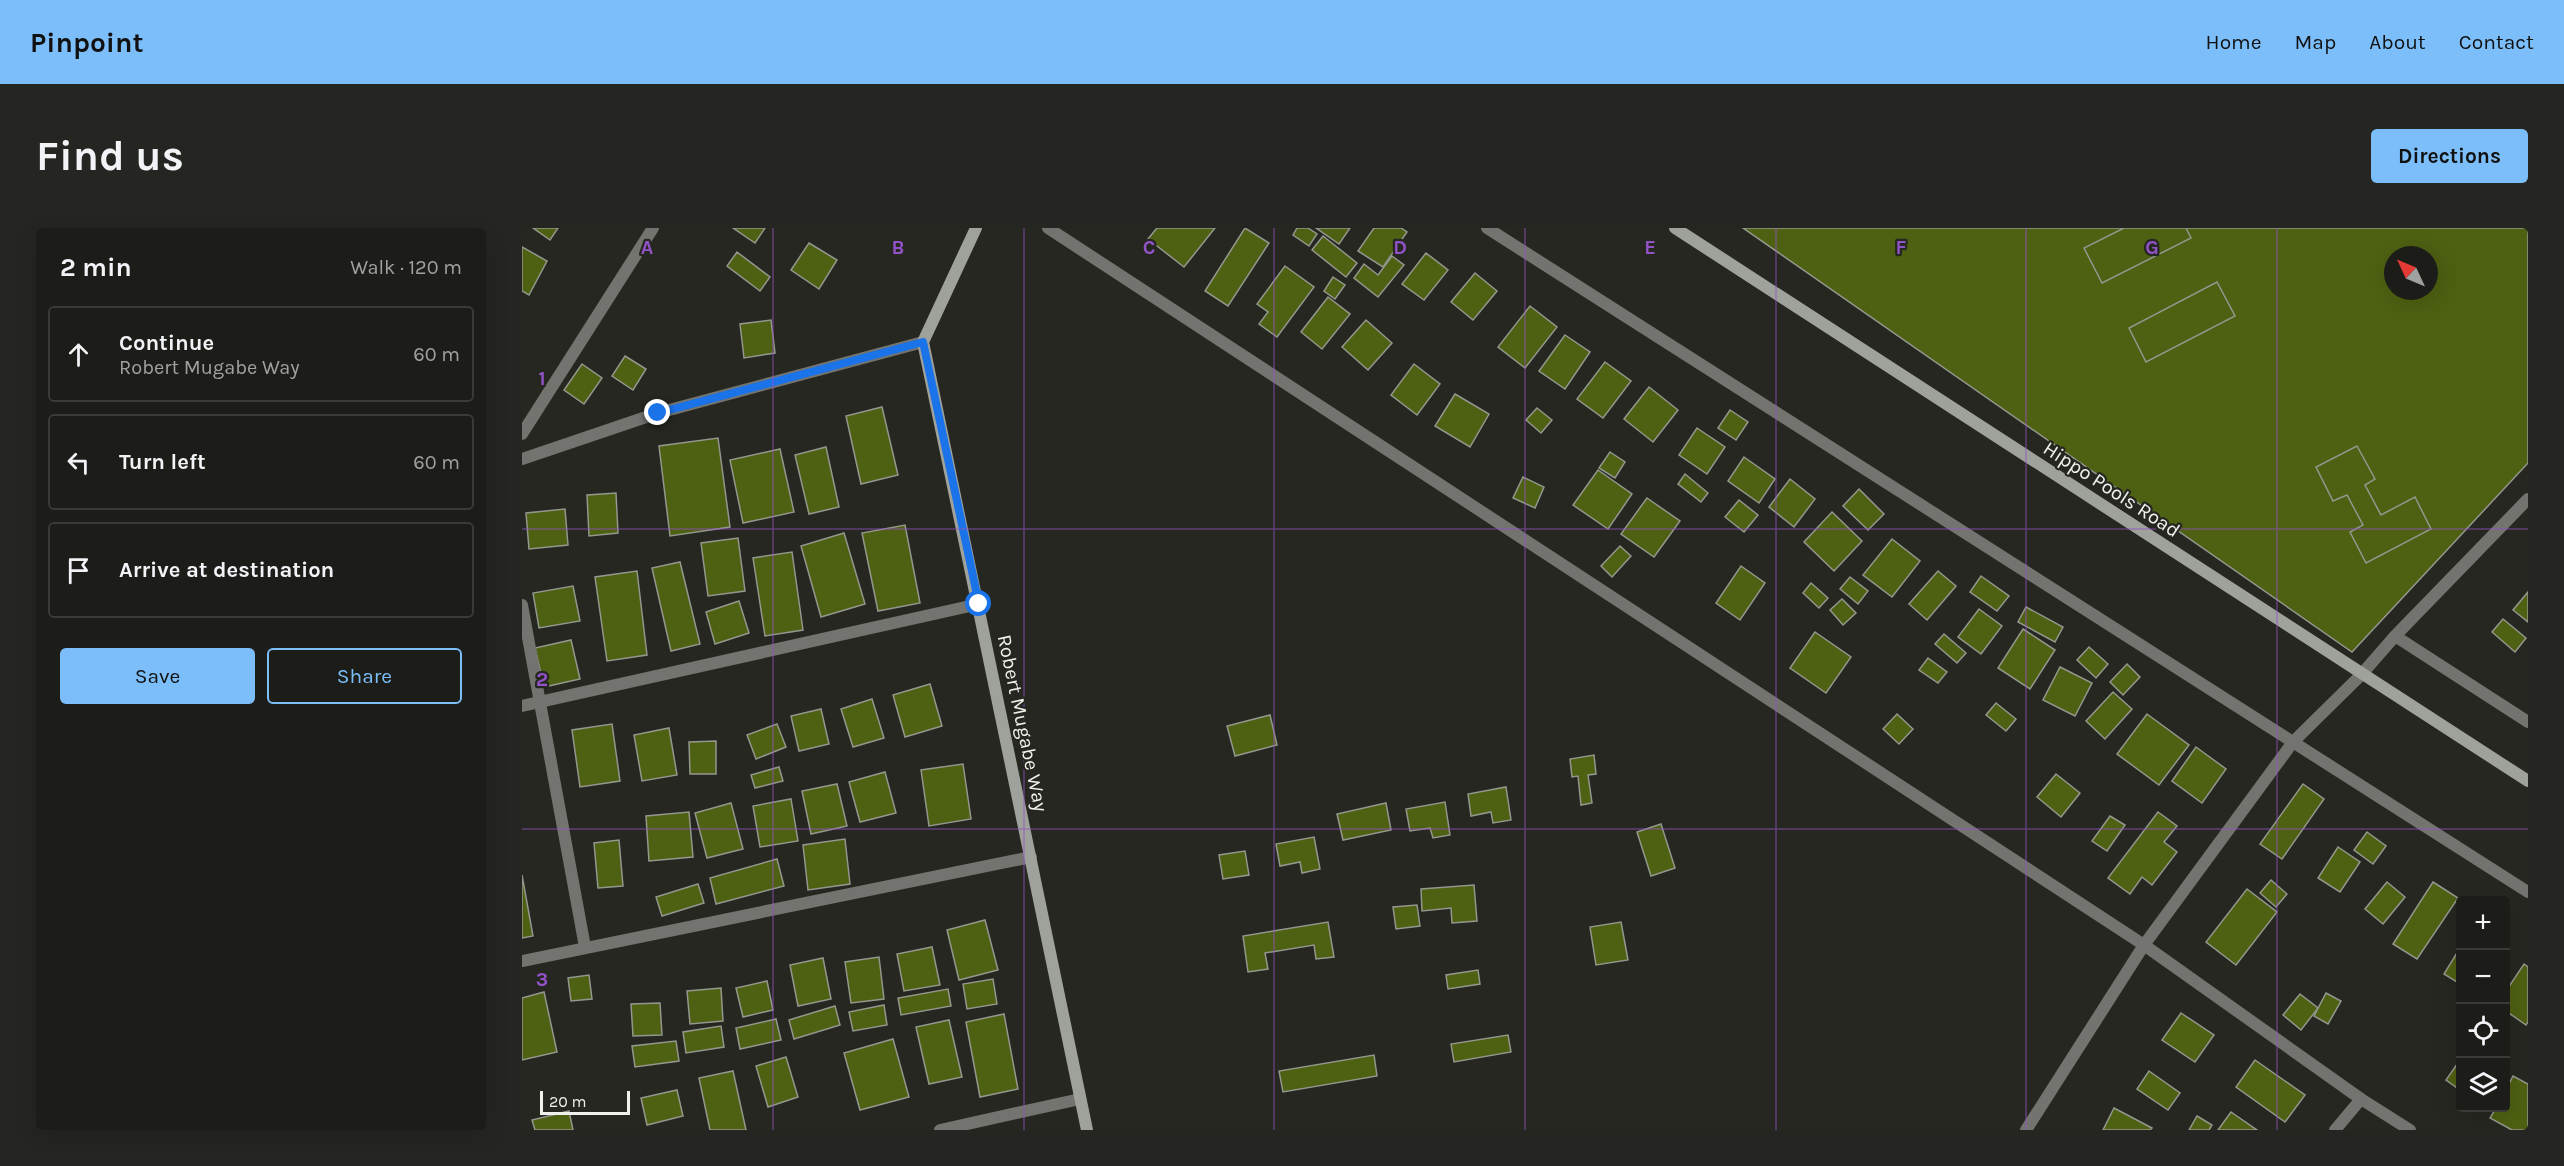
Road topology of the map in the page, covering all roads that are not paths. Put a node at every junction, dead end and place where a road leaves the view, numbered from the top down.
1 (653, 228) edge
2 (976, 228) edge
3 (1048, 228) edge
4 (1487, 228) edge
5 (1675, 228) edge
6 (923, 342) junction
7 (522, 434) edge
8 (522, 459) edge
9 (2528, 499) edge
10 (979, 604) junction
11 (522, 605) edge
12 (2395, 636) junction
13 (2361, 675) junction
14 (540, 702) junction
15 (522, 706) edge
16 (2528, 722) edge
17 (2293, 742) junction
18 (2528, 781) edge
19 (1031, 857) junction
20 (2528, 892) edge
21 (2144, 945) junction
22 (585, 947) junction
23 (522, 961) edge
24 (2361, 1099) junction
25 (1080, 1100) junction
26 (940, 1130) edge
27 (1087, 1130) edge
28 (2026, 1130) edge
29 (2335, 1130) edge
30 (2410, 1130) edge

1 - 7 street
2 - 6 street
3 - 21 street
4 - 17 street
5 - 13 street, Hippo Pools Road
6 - 8 street
6 - 10 street, Robert Mugabe Way
9 - 12 street
10 - 14 street
10 - 19 street, Robert Mugabe Way
11 - 14 street
12 - 13 street
12 - 16 street
13 - 17 street
13 - 18 street, Hippo Pools Road
14 - 15 street
14 - 22 street
17 - 20 street
17 - 21 street
19 - 22 street
19 - 25 street, Robert Mugabe Way
21 - 24 street
21 - 28 street
22 - 23 street
24 - 29 street
24 - 30 street
25 - 26 street
25 - 27 street, Robert Mugabe Way

